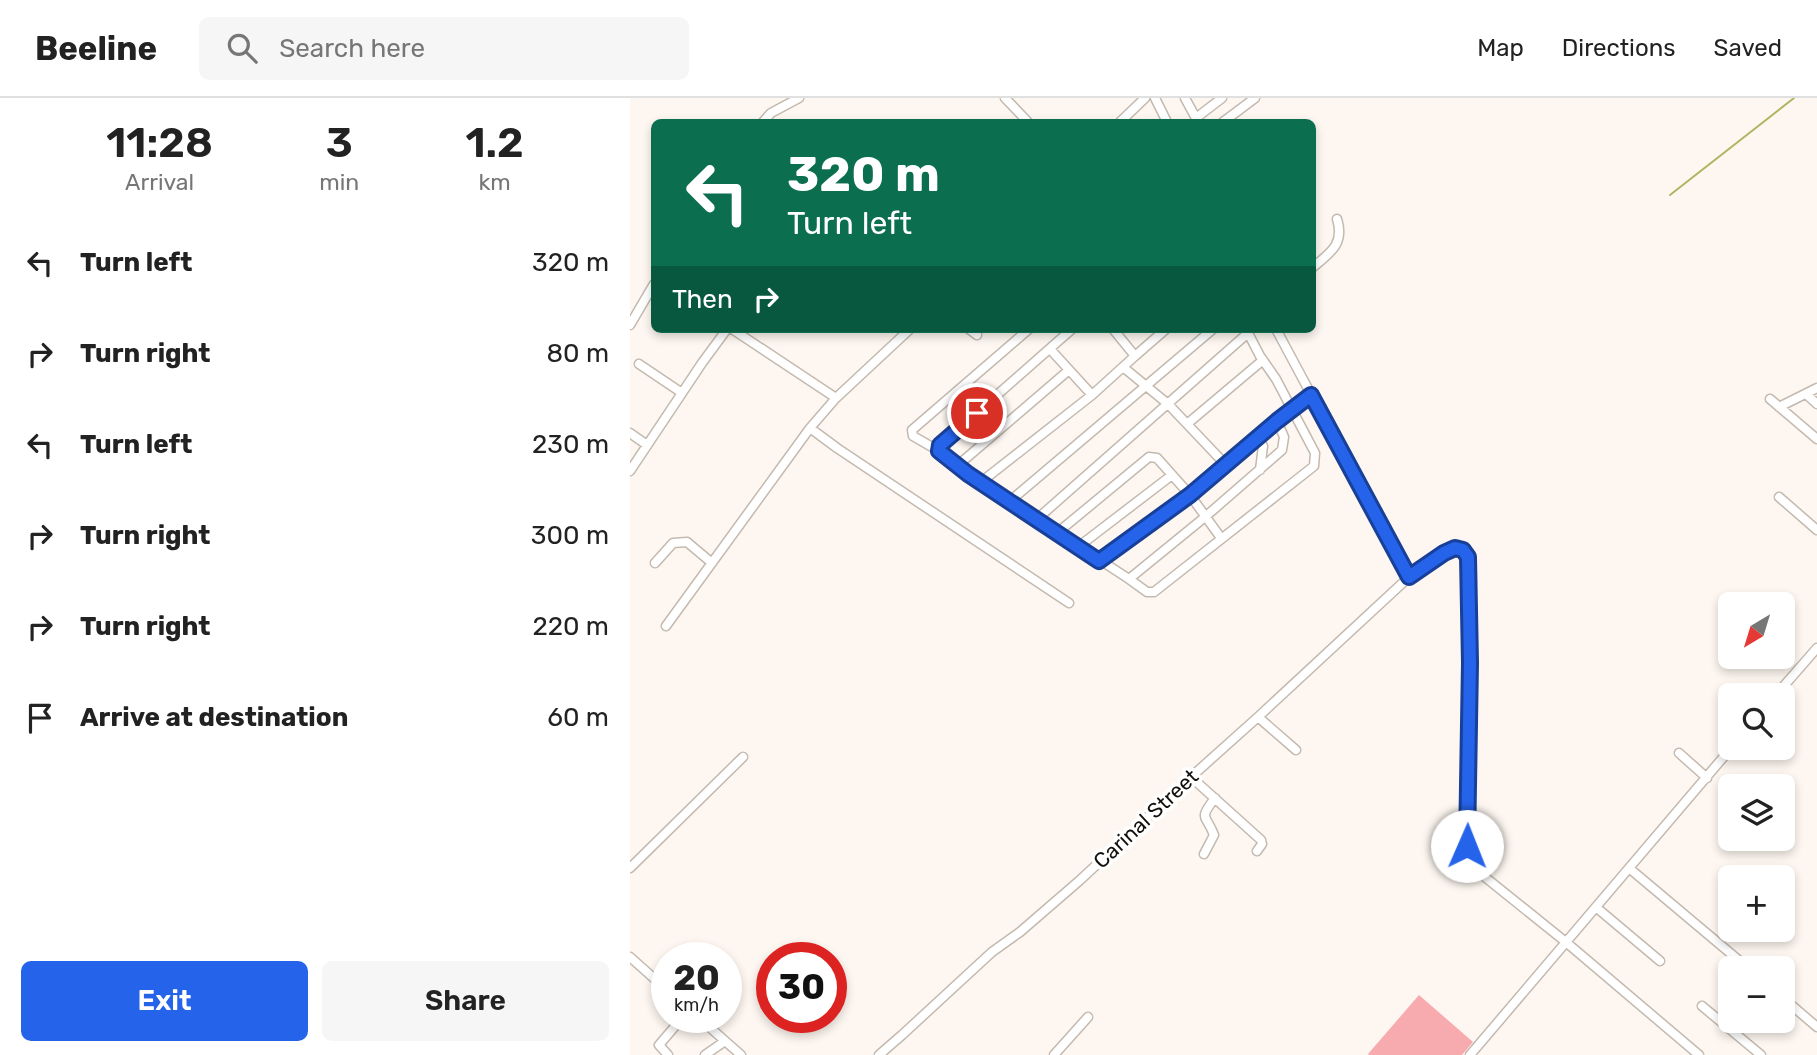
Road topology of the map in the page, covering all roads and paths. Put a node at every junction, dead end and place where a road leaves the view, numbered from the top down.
1 (799, 98) edge
2 (1005, 98) edge
3 (1145, 98) edge
4 (1154, 98) edge
5 (1185, 98) edge
6 (1222, 98) edge
7 (1255, 98) edge
8 (766, 119) edge
9 (1025, 119) edge
10 (1123, 119) edge
11 (1165, 119) edge
12 (1196, 119) edge
13 (1198, 119) edge
14 (1227, 119) edge
15 (1338, 219) dead end
16 (1316, 264) edge
17 (651, 289) edge
18 (630, 325) edge
19 (726, 333) edge
20 (735, 333) edge
21 (906, 333) edge
22 (974, 333) edge
23 (1024, 333) edge
24 (1066, 333) edge
25 (1117, 333) edge
26 (1161, 333) edge
27 (1208, 333) edge
28 (1245, 333) edge
29 (1248, 333) edge
30 (1278, 333) edge
31 (976, 335) dead end
32 (1050, 349) junction
33 (1135, 356) junction
34 (1263, 360) junction
35 (639, 364) dead end
36 (1123, 367) junction
37 (1069, 370) junction
38 (1146, 387) junction
39 (1817, 388) edge
40 (682, 393) junction
41 (1806, 394) junction
42 (1092, 395) junction
43 (1311, 395) junction
44 (836, 398) junction
45 (1769, 399) dead end
46 (1168, 404) junction
47 (1817, 404) edge
48 (1779, 407) junction
49 (1292, 409) junction
50 (1277, 421) junction
51 (1187, 424) junction
52 (810, 428) junction
53 (630, 433) edge
54 (1258, 438) junction
55 (1817, 439) edge
56 (647, 445) junction
57 (939, 451) junction
58 (1225, 464) junction
59 (957, 466) junction
60 (1260, 470) junction
61 (630, 471) edge
62 (1172, 475) junction
63 (981, 482) junction
64 (1190, 495) junction
65 (1779, 497) dead end
66 (1010, 501) junction
67 (1205, 517) junction
68 (1037, 519) junction
69 (1817, 530) edge
70 (1057, 533) junction
71 (1221, 538) junction
72 (1078, 547) junction
73 (1099, 561) junction
74 (655, 563) dead end
75 (712, 563) junction
76 (1409, 577) junction
77 (1129, 579) junction
78 (1069, 603) dead end
79 (666, 626) dead end
80 (1817, 648) edge
81 (1786, 683) edge
82 (1258, 717) junction
83 (1296, 750) dead end
84 (1679, 753) dead end
85 (743, 757) dead end
86 (1722, 760) edge
87 (1191, 777) junction
88 (1707, 778) junction
89 (1216, 798) junction
90 (1257, 851) dead end
91 (1204, 854) dead end
92 (630, 868) edge
93 (1629, 868) junction
94 (1597, 908) junction
95 (1567, 943) junction
96 (1734, 956) edge
97 (630, 957) edge
98 (1660, 961) dead end
99 (651, 976) edge
100 (1702, 1006) dead end
101 (1795, 1008) edge
102 (1088, 1017) dead end
103 (1817, 1027) edge
104 (669, 1033) edge
105 (716, 1033) edge
106 (725, 1041) junction
107 (668, 1055) edge
108 (705, 1055) edge
109 (741, 1055) edge
110 (879, 1055) edge
111 (1054, 1055) edge
112 (1470, 1055) edge
113 (1699, 1055) edge
114 (1761, 1055) edge

1 - 8 street
2 - 9 street
3 - 10 street
4 - 11 street
5 - 12 street
6 - 13 street
7 - 14 street
15 - 16 street
17 - 18 street
19 - 40 street
20 - 44 street
21 - 44 street
22 - 31 street
23 - 57 street
24 - 32 street
25 - 33 street
26 - 33 street
27 - 38 street
28 - 46 street
29 - 34 street
30 - 43 street
32 - 37 street
32 - 57 street
33 - 36 street
34 - 49 street
34 - 51 street
35 - 40 street
36 - 38 street
36 - 42 street
37 - 42 street
37 - 59 street
38 - 46 street
38 - 66 street
39 - 41 street
40 - 56 street
41 - 47 street
41 - 48 street
42 - 63 street
43 - 49 street
43 - 76 street
44 - 52 street
45 - 48 street
46 - 51 street
46 - 68 street
48 - 55 street
49 - 50 street
49 - 71 street
50 - 54 street
50 - 60 street
51 - 58 street
52 - 75 street
52 - 78 street
53 - 56 street
54 - 58 street
54 - 60 street
56 - 61 street
57 - 59 street
58 - 64 street
59 - 63 street
60 - 67 street
62 - 64 street
62 - 70 street
62 - 72 street
63 - 66 street
64 - 67 street
64 - 73 street
65 - 69 street
66 - 68 street
67 - 71 street
67 - 77 street
68 - 70 street
70 - 72 street
71 - 77 street
72 - 73 street
73 - 77 street
74 - 75 street
75 - 79 street
76 - 82 street, Carinal Street
76 - 95 street, Carinal Street
80 - 81 street
82 - 83 street
82 - 87 street, Carinal Street
84 - 88 street
85 - 92 street
86 - 88 street
87 - 89 street
87 - 110 street, Carinal Street
88 - 93 street
89 - 90 street
89 - 91 street
93 - 94 street
93 - 96 street
94 - 95 street
94 - 98 street
95 - 112 street
95 - 113 street
97 - 99 street
100 - 114 street
101 - 103 street
102 - 111 street
104 - 107 street
105 - 106 street
106 - 108 street
106 - 109 street

